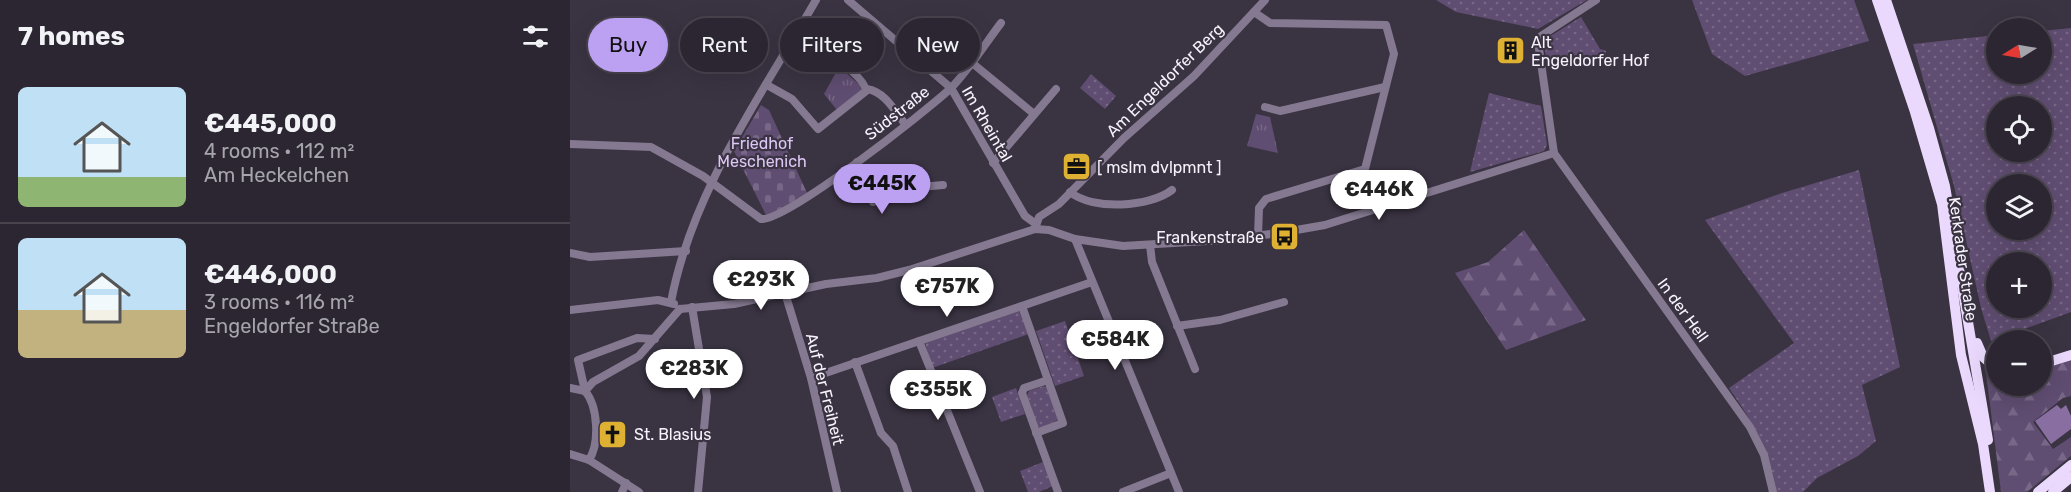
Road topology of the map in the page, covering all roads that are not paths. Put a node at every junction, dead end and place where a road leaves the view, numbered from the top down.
1 (816, 0) edge
2 (848, 0) edge
3 (1265, 0) edge
4 (1596, 0) edge
5 (1877, 0) edge
6 (1886, 0) edge
7 (1254, 12) junction
8 (806, 18) edge
9 (1001, 23) dead end
10 (980, 50) edge
11 (780, 63) edge
12 (980, 69) edge
13 (851, 72) edge
14 (963, 72) edge
15 (767, 85) junction
16 (1385, 87) junction
17 (867, 88) junction
18 (951, 88) junction
19 (1056, 89) dead end
20 (1265, 107) dead end
21 (1034, 114) junction
22 (905, 124) junction
23 (570, 144) edge
24 (1554, 153) junction
25 (857, 162) junction
26 (993, 163) junction
27 (711, 182) junction
28 (943, 185) dead end
29 (1172, 190) dead end
30 (1070, 192) junction
31 (1036, 226) junction
32 (1258, 237) junction
33 (1075, 240) junction
34 (1150, 245) junction
35 (686, 251) junction
36 (570, 253) edge
37 (1092, 282) junction
38 (785, 293) junction
39 (671, 302) junction
40 (1284, 302) dead end
41 (1022, 306) junction
42 (692, 307) junction
43 (680, 309) junction
44 (570, 310) edge
45 (1970, 321) junction
46 (1177, 326) junction
47 (655, 339) junction
48 (919, 341) junction
49 (2071, 355) edge
50 (1986, 358) edge
51 (2052, 361) edge
52 (855, 362) junction
53 (1195, 369) dead end
54 (810, 378) junction
55 (1048, 380) junction
56 (570, 388) edge
57 (585, 391) junction
58 (1036, 433) junction
59 (570, 454) edge
60 (589, 459) junction
61 (2071, 465) edge
62 (1171, 473) junction
63 (2071, 477) edge
64 (626, 483) junction
65 (977, 491) edge
66 (622, 492) edge
67 (639, 492) edge
68 (699, 492) edge
69 (837, 492) edge
70 (908, 492) edge
71 (1058, 492) edge
72 (1123, 492) edge
73 (1179, 492) edge
74 (1773, 492) edge
75 (1991, 492) edge
76 (2038, 492) edge
77 (2053, 492) edge

1 - 8 street
2 - 18 street, Im Rheintal
3 - 7 street, Am Engeldorfer Berg
4 - 24 street
5 - 75 highway, Kerkrader Straße
6 - 45 highway, Kerkrader Straße
7 - 16 street
7 - 30 street, Am Engeldorfer Berg
9 - 10 street, Südstraße
11 - 15 street
12 - 21 street
13 - 17 street
14 - 18 street, Südstraße
15 - 17 street
15 - 27 street
16 - 20 street
16 - 32 street
17 - 22 street
18 - 22 street, Südstraße
18 - 26 street, Im Rheintal
19 - 21 street
21 - 26 street
22 - 25 street, Südstraße
23 - 27 street
24 - 32 street
24 - 74 street, In der Hell
25 - 27 street, Südstraße
25 - 28 street
26 - 31 street, Im Rheintal
27 - 35 street
29 - 30 street
30 - 31 street, Am Engeldorfer Berg
31 - 33 street
31 - 38 street
32 - 34 street
33 - 34 street
33 - 37 street
34 - 46 street
35 - 36 street
35 - 39 street
37 - 41 street
37 - 62 street
38 - 42 street
38 - 54 street, Auf der Freiheit
39 - 43 street
39 - 44 street
40 - 46 street
41 - 48 street
41 - 55 street
42 - 43 street
42 - 68 street
43 - 47 street
45 - 50 highway
45 - 75 highway, Kerkrader Straße
46 - 53 street
47 - 57 street
47 - 57 street
48 - 52 street
48 - 65 street
49 - 51 highway
52 - 54 street
52 - 70 street
54 - 69 street, Auf der Freiheit
55 - 58 street
55 - 58 street
56 - 57 street
57 - 60 street
58 - 71 street
59 - 60 street
60 - 64 street
61 - 76 highway
62 - 72 street
62 - 73 street
63 - 77 highway
64 - 66 street
64 - 67 street

